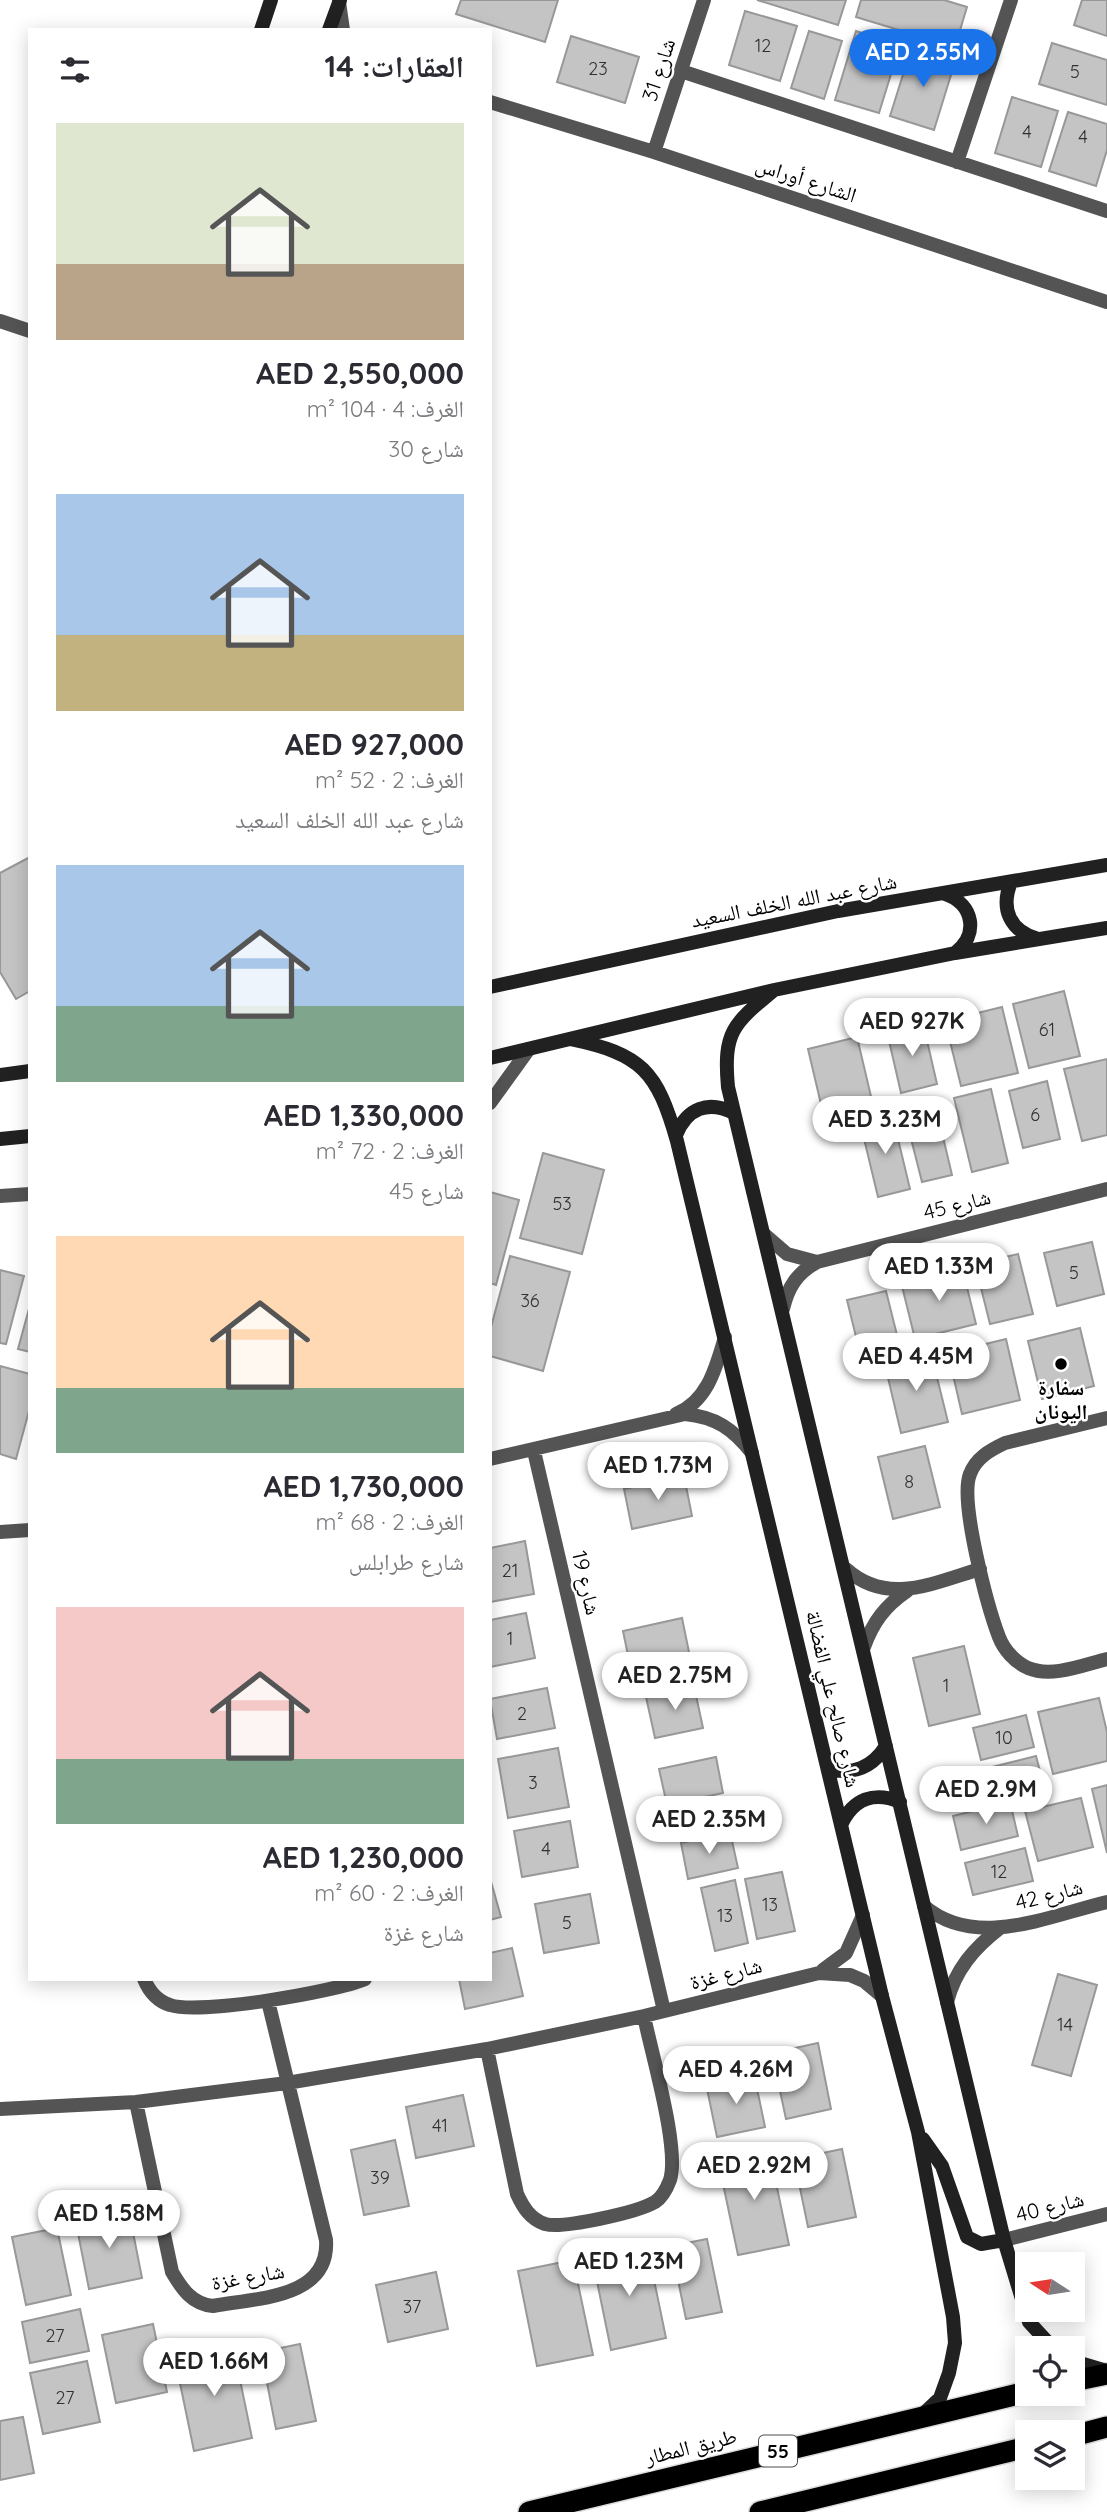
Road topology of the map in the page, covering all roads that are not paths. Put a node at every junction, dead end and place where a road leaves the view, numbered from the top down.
1 (271, 0) edge
2 (704, 0) edge
3 (1011, 0) edge
4 (339, 1) edge
5 (262, 28) edge
6 (331, 28) edge
7 (343, 28) edge
8 (681, 71) junction
9 (492, 103) edge
10 (654, 152) junction
11 (957, 162) junction
12 (1107, 211) edge
13 (1107, 302) edge
14 (0, 321) edge
15 (28, 330) edge
16 (1107, 864) edge
17 (1011, 882) junction
18 (946, 894) junction
19 (1107, 928) edge
20 (1038, 939) junction
21 (955, 953) junction
22 (492, 987) edge
23 (774, 990) junction
24 (570, 1040) junction
25 (529, 1049) junction
26 (492, 1058) edge
27 (28, 1071) edge
28 (0, 1074) edge
29 (492, 1100) edge
30 (734, 1113) junction
31 (676, 1135) junction
32 (28, 1136) edge
33 (0, 1139) edge
34 (1107, 1189) edge
35 (28, 1194) edge
36 (0, 1196) edge
37 (765, 1235) junction
38 (817, 1262) junction
39 (783, 1309) junction
40 (725, 1337) junction
41 (672, 1415) junction
42 (1107, 1418) edge
43 (534, 1451) junction
44 (753, 1455) junction
45 (492, 1460) edge
46 (28, 1531) edge
47 (0, 1532) edge
48 (846, 1569) junction
49 (980, 1569) junction
50 (907, 1591) junction
51 (864, 1647) junction
52 (1107, 1659) edge
53 (886, 1746) junction
54 (828, 1769) junction
55 (900, 1802) junction
56 (841, 1825) junction
57 (1107, 1902) edge
58 (924, 1906) junction
59 (863, 1915) junction
60 (1000, 1928) junction
61 (819, 1973) junction
62 (145, 1981) edge
63 (356, 1981) edge
64 (882, 1996) junction
65 (268, 2001) junction
66 (947, 2002) junction
67 (664, 2011) junction
68 (643, 2016) junction
69 (487, 2049) junction
70 (287, 2083) junction
71 (136, 2102) junction
72 (0, 2109) edge
73 (918, 2132) junction
74 (1107, 2214) edge
75 (1004, 2240) junction
76 (1042, 2336) edge
77 (1085, 2365) edge
78 (1107, 2372) edge
79 (1085, 2378) edge
80 (1015, 2395) edge
81 (919, 2417) junction
82 (1107, 2427) edge
83 (1085, 2433) edge
84 (1015, 2450) edge
85 (529, 2512) edge
86 (760, 2512) edge

1 - 5 street
2 - 8 street, شارع 31
3 - 11 street
4 - 6 street
4 - 7 street
8 - 10 street, شارع 31
8 - 11 street
9 - 10 street, الشارع أوراس
10 - 13 street, الشارع أوراس
11 - 12 street
14 - 15 street
16 - 17 street, شارع عبد الله الخلف السعيد
17 - 18 street, شارع عبد الله الخلف السعيد
17 - 20 street
18 - 21 street
18 - 22 street, شارع عبد الله الخلف السعيد
19 - 20 street
20 - 21 street
21 - 23 street
23 - 24 street
23 - 30 street, شارع صالح علي الفضالة
24 - 25 street
24 - 31 street, شارع صالح علي الفضالة
25 - 26 street
25 - 29 street
27 - 28 street
30 - 31 street
30 - 37 street, شارع صالح علي الفضالة
31 - 40 street, شارع صالح علي الفضالة
32 - 33 street
34 - 38 street, شارع 45
35 - 36 street
37 - 38 street
37 - 39 street, شارع صالح علي الفضالة
38 - 39 street, شارع 45
39 - 48 street, شارع صالح علي الفضالة
40 - 41 street
40 - 44 street, شارع صالح علي الفضالة
41 - 43 street
41 - 44 street
42 - 49 street
43 - 45 street
43 - 67 street, شارع 19
44 - 54 street, شارع صالح علي الفضالة
46 - 47 street
48 - 50 street
48 - 51 street, شارع صالح علي الفضالة
49 - 50 street
49 - 52 street
50 - 51 street
51 - 53 street, شارع صالح علي الفضالة
53 - 54 street
53 - 55 street, شارع صالح علي الفضالة
54 - 56 street, شارع صالح علي الفضالة
55 - 56 street
55 - 58 street, شارع صالح علي الفضالة
56 - 59 street, شارع صالح علي الفضالة
57 - 60 street, شارع 42
58 - 60 street, شارع 42
58 - 66 street, شارع صالح علي الفضالة
59 - 61 street, شارع غزة
59 - 64 street, شارع صالح علي الفضالة
60 - 66 street, شارع 42
61 - 64 street, شارع غزة
61 - 67 street, شارع غزة
62 - 65 street
63 - 65 street
64 - 73 street, شارع صالح علي الفضالة
65 - 70 street
66 - 75 street, شارع صالح علي الفضالة
67 - 68 street, شارع غزة
68 - 69 street, شارع غزة
68 - 69 street
69 - 70 street, شارع غزة
70 - 71 street, شارع غزة
70 - 71 street, شارع غزة
71 - 72 street, شارع غزة
73 - 75 street
73 - 81 street, شارع صالح علي الفضالة
74 - 75 street, شارع 40
75 - 76 street, شارع صالح علي الفضالة
77 - 78 street
78 - 79 highway
80 - 81 highway, طريق المطار / 55
81 - 85 highway, طريق المطار / 55
82 - 83 highway
84 - 86 highway

